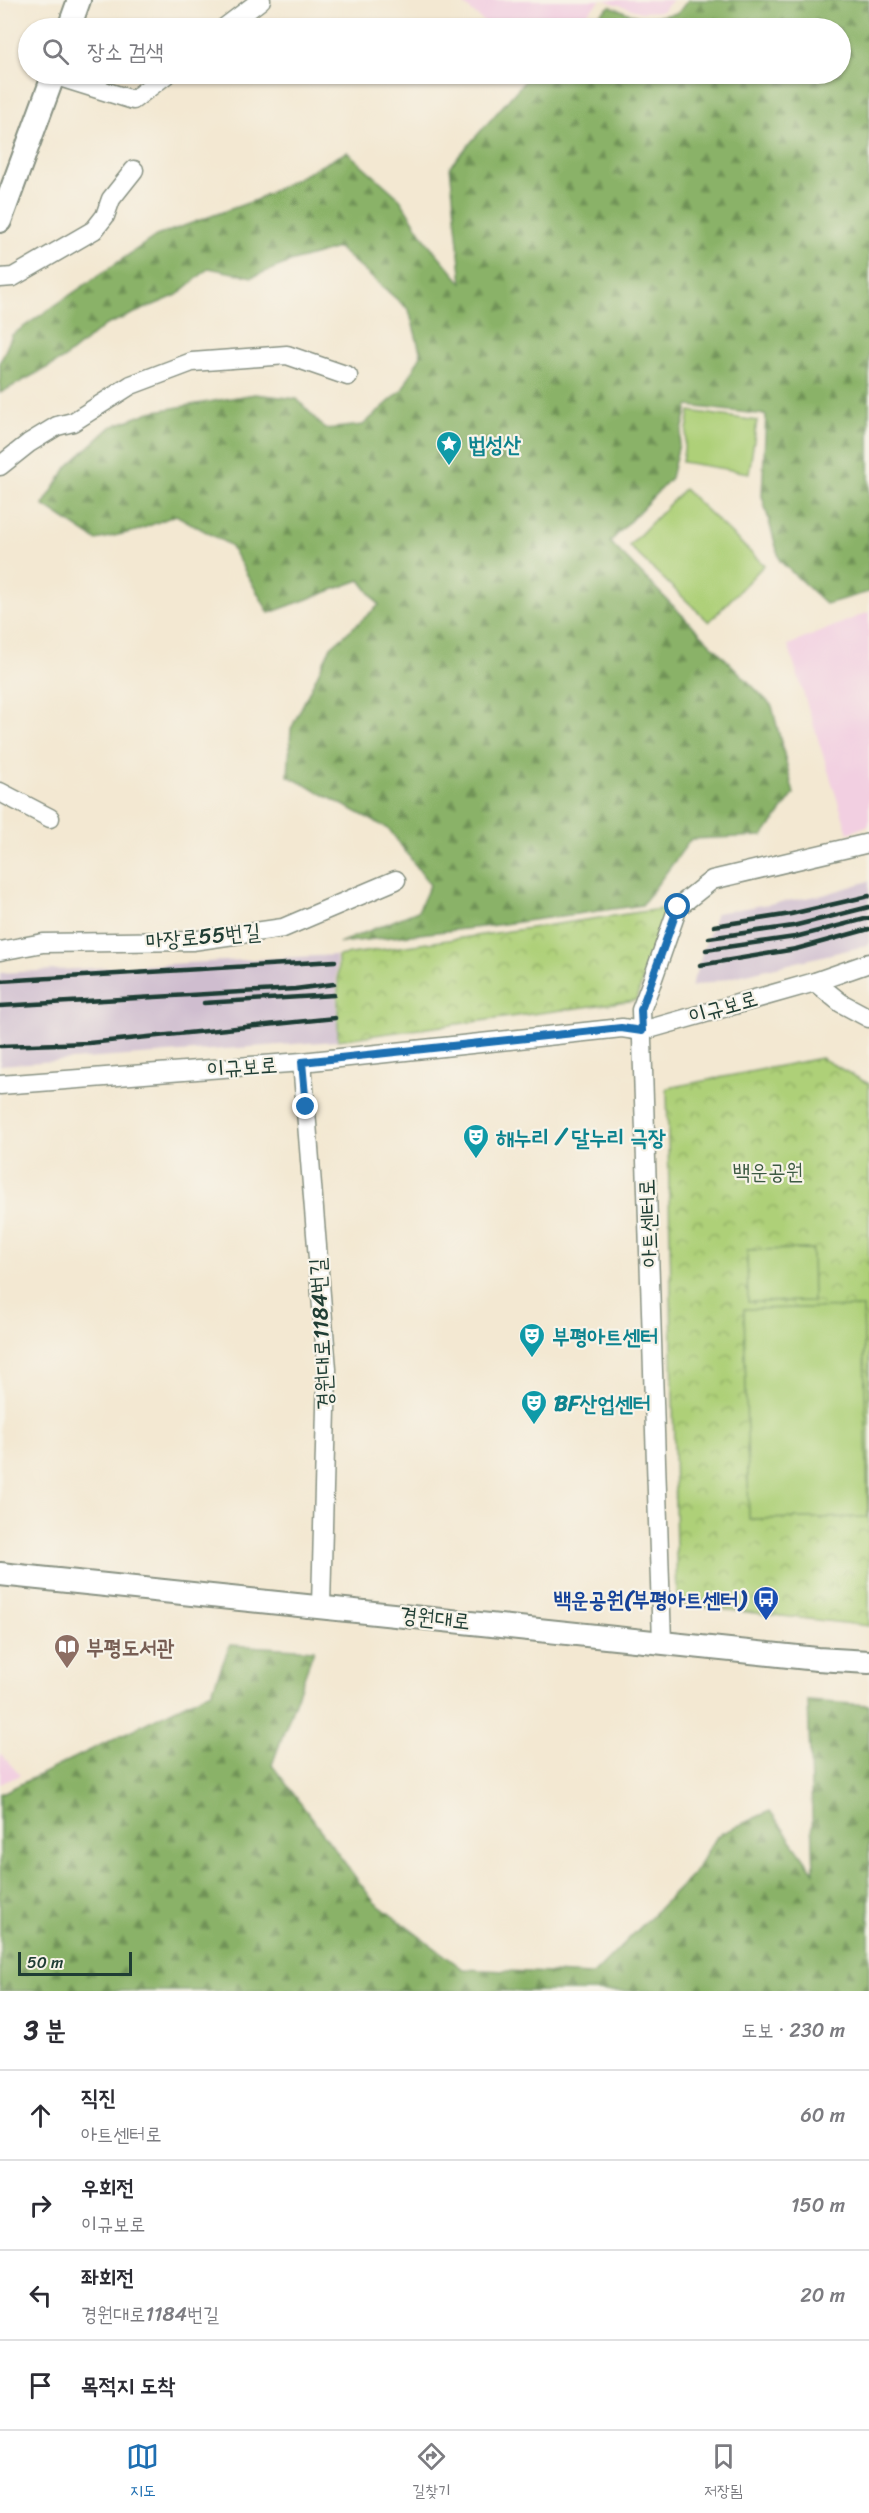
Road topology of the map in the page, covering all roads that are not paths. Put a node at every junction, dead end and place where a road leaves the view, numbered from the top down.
1 (79, 0) edge
2 (261, 0) edge
3 (73, 18) edge
4 (237, 18) edge
5 (49, 84) edge
6 (84, 84) edge
7 (154, 84) edge
8 (134, 170) dead end
9 (0, 221) edge
10 (0, 279) edge
11 (348, 376) dead end
12 (0, 466) edge
13 (0, 792) edge
14 (50, 818) dead end
15 (869, 843) edge
16 (396, 880) dead end
17 (0, 951) edge
18 (869, 963) edge
19 (815, 982) junction
20 (869, 1018) edge
21 (642, 1031) junction
22 (302, 1062) junction
23 (0, 1085) edge
24 (0, 1575) edge
25 (321, 1606) junction
26 (662, 1642) junction
27 (869, 1662) edge

1 - 3 main road
2 - 4 street
5 - 9 main road
6 - 7 street
8 - 10 street
11 - 12 street
13 - 14 street
15 - 21 street, 아트센터로, bridge
16 - 17 street, 마장로55번길
18 - 19 street, 이규보로
19 - 20 street
19 - 21 street, 이규보로
21 - 22 street, 이규보로
21 - 26 street, 아트센터로
22 - 23 street, 이규보로
22 - 25 street, 경원대로1184번길
24 - 25 main road, 경원대로
25 - 26 main road, 경원대로
26 - 27 main road, 경원대로

